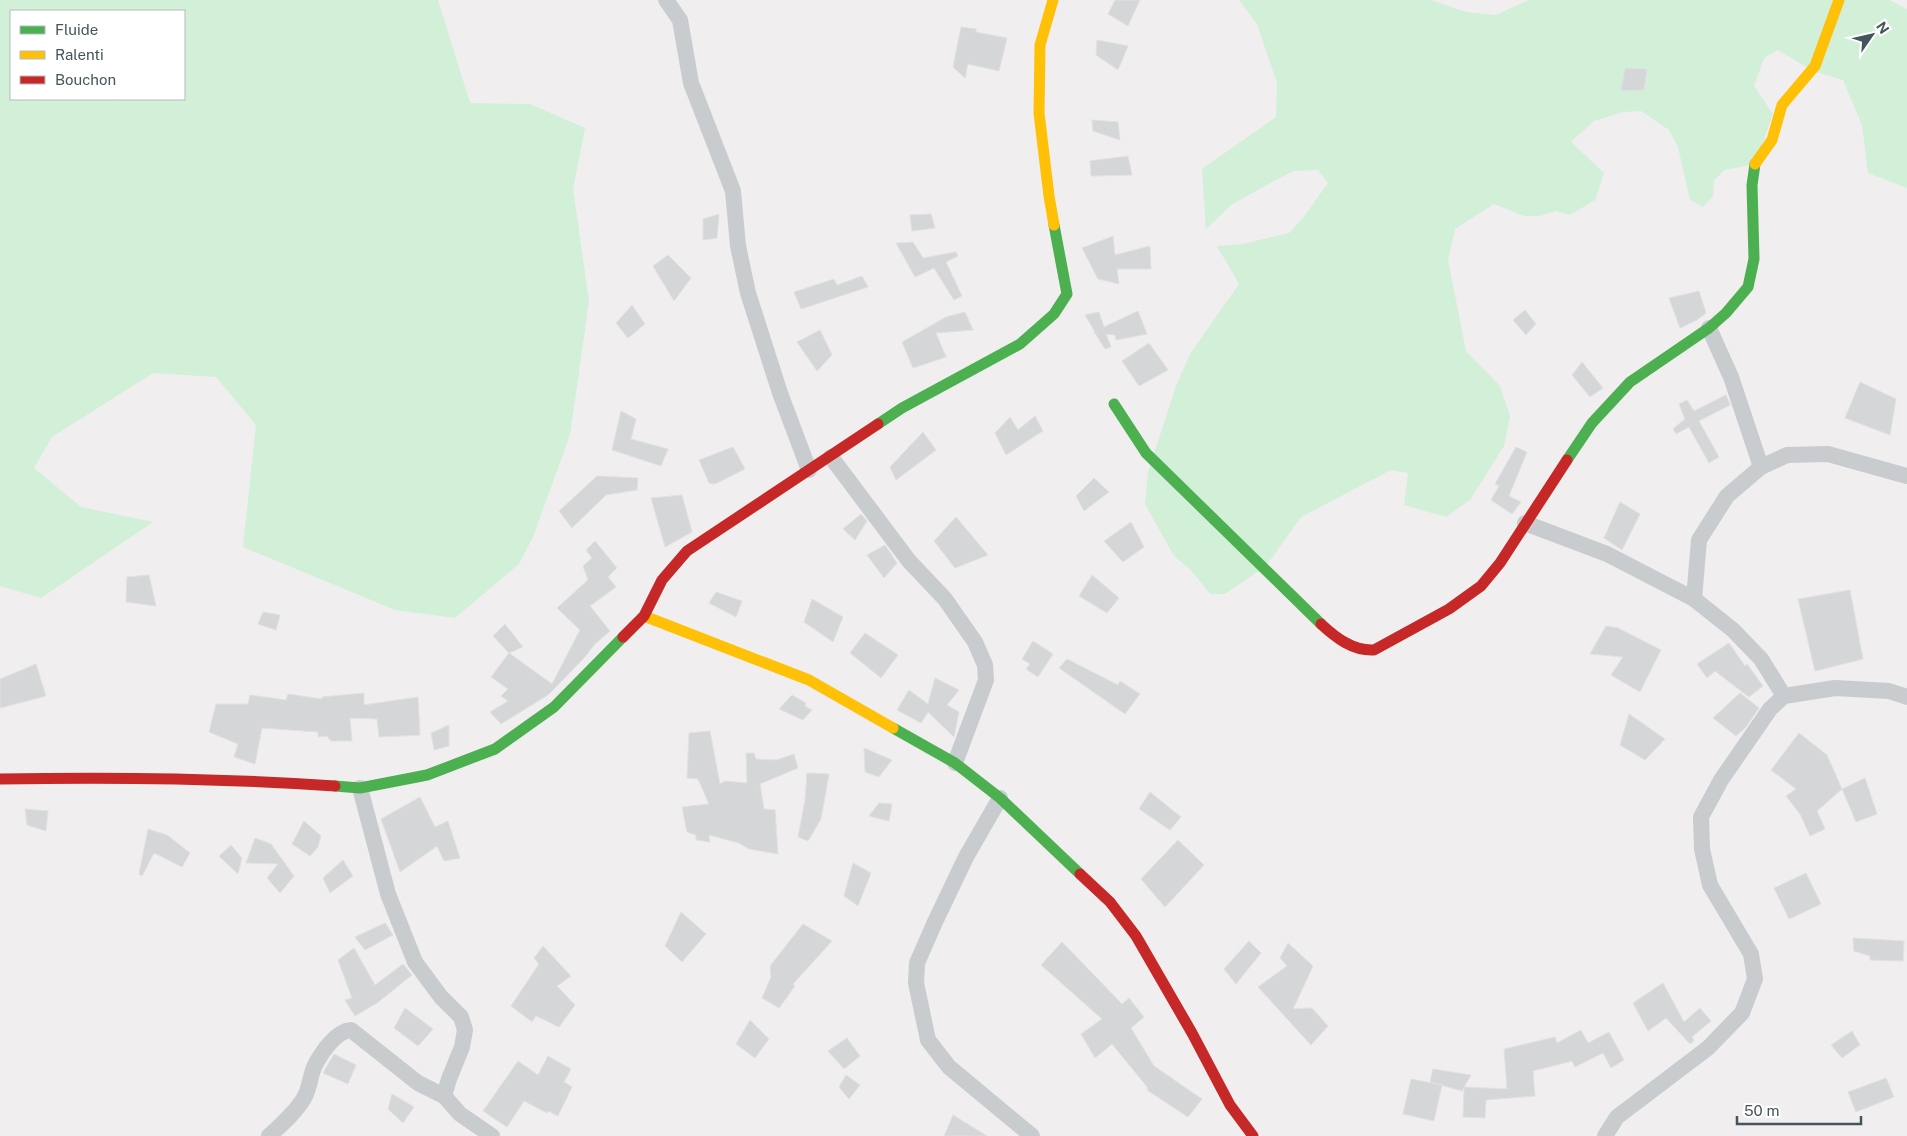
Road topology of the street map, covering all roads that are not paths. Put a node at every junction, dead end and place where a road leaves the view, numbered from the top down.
1 (666, 0) edge
2 (1053, 0) edge
3 (1839, 0) edge
4 (1709, 328) junction
5 (1114, 404) dead end
6 (831, 457) junction
7 (1761, 467) junction
8 (808, 470) junction
9 (1907, 476) edge
10 (1525, 523) junction
11 (1694, 599) junction
12 (644, 616) junction
13 (1784, 696) junction
14 (1907, 697) edge
15 (955, 763) junction
16 (0, 779) edge
17 (360, 788) junction
18 (1000, 798) junction
19 (444, 1096) junction
20 (270, 1136) edge
21 (492, 1136) edge
22 (1032, 1136) edge
23 (1253, 1136) edge
24 (1605, 1136) edge

1 - 8 street
2 - 6 street
3 - 4 street
4 - 7 street
4 - 10 street
5 - 10 street
6 - 8 street
6 - 15 street
7 - 9 street
7 - 11 street
8 - 12 street
10 - 11 street
11 - 13 street
12 - 15 street
12 - 17 street
13 - 14 street
13 - 24 street
15 - 18 street
16 - 17 street
17 - 19 street
18 - 22 street
18 - 23 street
19 - 20 street
19 - 21 street

